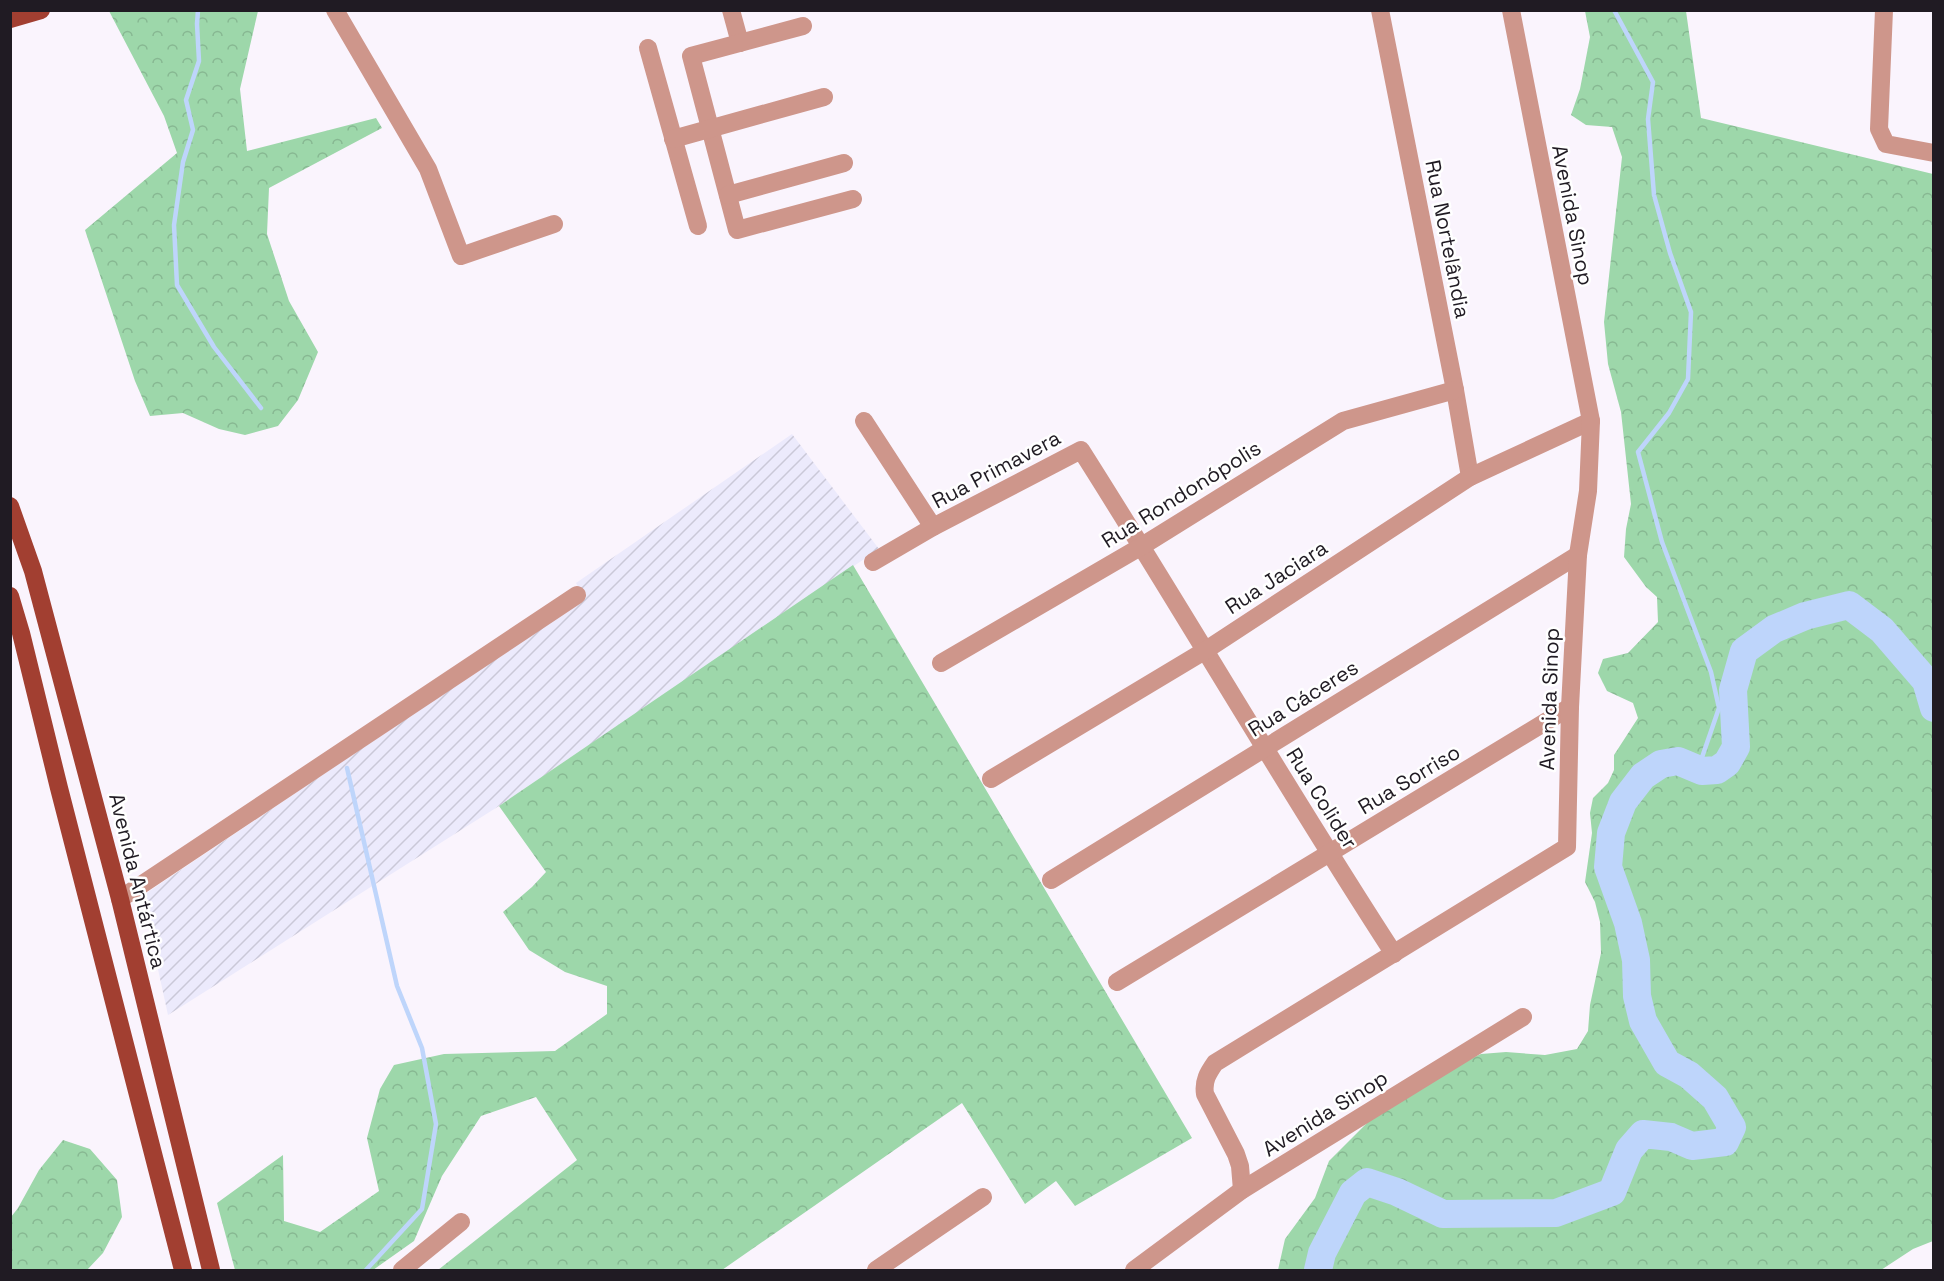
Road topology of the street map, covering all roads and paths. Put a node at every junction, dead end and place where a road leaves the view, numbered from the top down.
1 (41, 10) edge
2 (335, 10) edge
3 (731, 10) edge
4 (1380, 10) edge
5 (1511, 10) edge
6 (1884, 10) edge
7 (10, 19) edge
8 (803, 26) dead end
9 (740, 43) junction
10 (648, 48) dead end
11 (824, 97) dead end
12 (711, 129) junction
13 (674, 139) junction
14 (1934, 153) edge
15 (844, 163) dead end
16 (728, 195) junction
17 (853, 200) dead end
18 (554, 224) dead end
19 (698, 226) dead end
20 (1455, 390) junction
21 (864, 421) dead end
22 (1591, 421) junction
23 (1081, 450) joint
24 (1470, 477) junction
25 (10, 506) edge
26 (933, 527) junction
27 (10, 543) edge
28 (1142, 546) junction
29 (1578, 555) junction
30 (30, 560) junction
31 (873, 562) dead end
32 (577, 594) dead end
33 (10, 596) edge
34 (1206, 650) junction
35 (942, 663) dead end
36 (1570, 707) junction
37 (1264, 748) junction
38 (991, 779) dead end
39 (1329, 854) junction
40 (1051, 880) dead end
41 (120, 899) junction
42 (1394, 954) junction
43 (1117, 982) dead end
44 (1523, 1017) dead end
45 (1242, 1190) junction
46 (983, 1197) dead end
47 (461, 1222) dead end
48 (183, 1270) edge
49 (211, 1270) edge
50 (402, 1270) edge
51 (876, 1270) edge
52 (1134, 1270) edge

1 - 7 main road
2 - 18 street
3 - 9 street
4 - 20 street, Rua Nortelândia
5 - 22 street, Avenida Sinop
6 - 14 street
8 - 9 street
9 - 12 street
10 - 13 street
11 - 12 street
12 - 13 street
12 - 16 street
13 - 19 street
15 - 16 street
16 - 17 street
20 - 24 street, Rua Nortelândia
20 - 28 street, Rua Rondonópolis
21 - 26 street, Rua Primavera
22 - 24 street, Rua Jaciara
22 - 29 street, Avenida Sinop
23 - 26 street, Rua Primavera
23 - 28 street, Rua Colider
24 - 34 street, Rua Jaciara
25 - 30 main road, Avenida Antártica
26 - 31 street, Rua Primavera
27 - 30 main road
28 - 34 street, Rua Colider
28 - 35 street, Rua Rondonópolis
29 - 36 street, Avenida Sinop
29 - 37 street, Rua Cáceres
30 - 41 main road, Avenida Antártica
32 - 41 street
33 - 48 main road
34 - 37 street, Rua Colider
34 - 38 street, Rua Jaciara
36 - 39 street, Rua Sorriso
36 - 42 street, Avenida Sinop
37 - 39 street, Rua Colider
37 - 40 street, Rua Cáceres
39 - 42 street, Rua Colider
39 - 43 street, Rua Sorriso
41 - 49 main road, Avenida Antártica
42 - 45 street, Avenida Sinop
44 - 45 street, Avenida Sinop
45 - 52 street, Avenida Sinop
46 - 51 street
47 - 50 street

